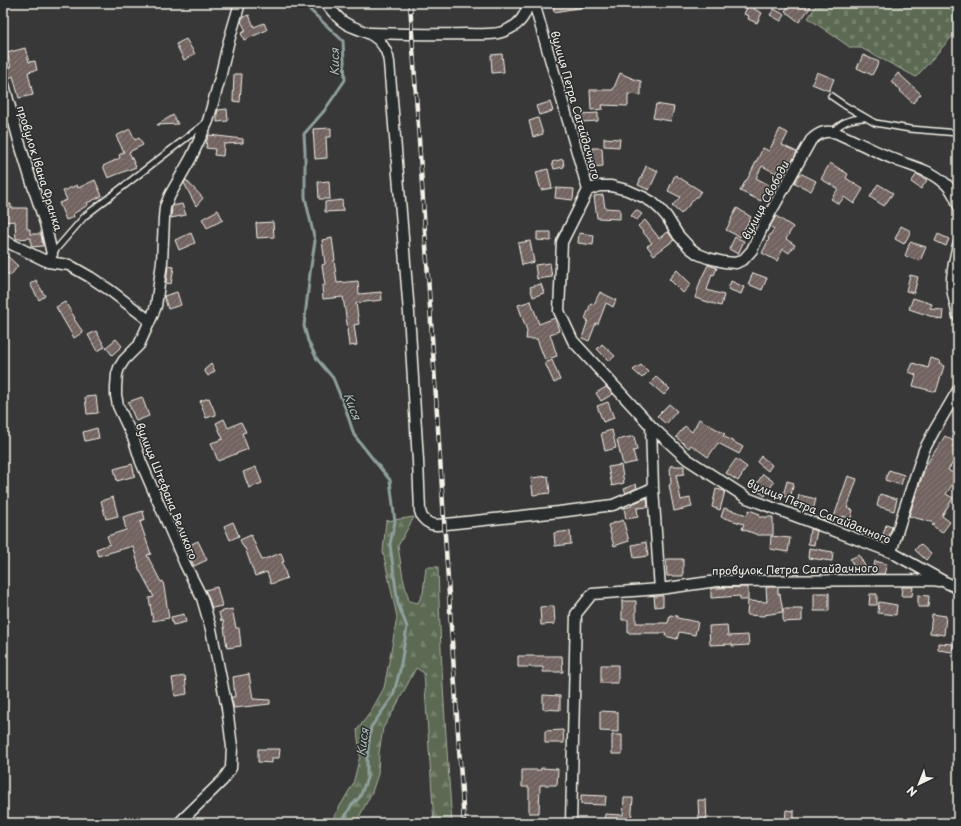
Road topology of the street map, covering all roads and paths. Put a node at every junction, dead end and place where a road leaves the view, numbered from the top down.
1 (240, 3) edge
2 (326, 3) edge
3 (528, 3) edge
4 (534, 3) edge
5 (369, 34) junction
6 (3, 81) edge
7 (831, 96) dead end
8 (864, 117) junction
9 (208, 121) junction
10 (832, 132) junction
11 (958, 133) edge
12 (588, 190) junction
13 (958, 205) edge
14 (3, 240) edge
15 (958, 244) edge
16 (50, 258) junction
17 (958, 316) edge
18 (150, 321) junction
19 (958, 390) edge
20 (651, 426) junction
21 (653, 488) junction
22 (891, 552) junction
23 (945, 582) junction
24 (958, 588) edge
25 (660, 589) junction
26 (179, 823) edge
27 (571, 823) edge

1 - 9 street, вулиця Штефана Великого
2 - 5 street
3 - 5 street
4 - 12 street, вулиця Петра Сагайдачного
5 - 21 street
6 - 16 street, провулок Івана Франка
7 - 8 lane
8 - 10 lane
8 - 11 lane
9 - 16 lane
9 - 18 street, вулиця Штефана Великого
10 - 12 street, вулиця Свободи
10 - 13 street
12 - 20 street, вулиця Петра Сагайдачного
14 - 16 street
15 - 17 street
16 - 18 street
18 - 26 street, вулиця Штефана Великого
19 - 22 street
20 - 21 street
20 - 22 street, вулиця Петра Сагайдачного
21 - 25 street
22 - 23 street, вулиця Петра Сагайдачного
23 - 24 street, вулиця Петра Сагайдачного
23 - 25 street, провулок Петра Сагайдачного
25 - 27 street, провулок Петра Сагайдачного

